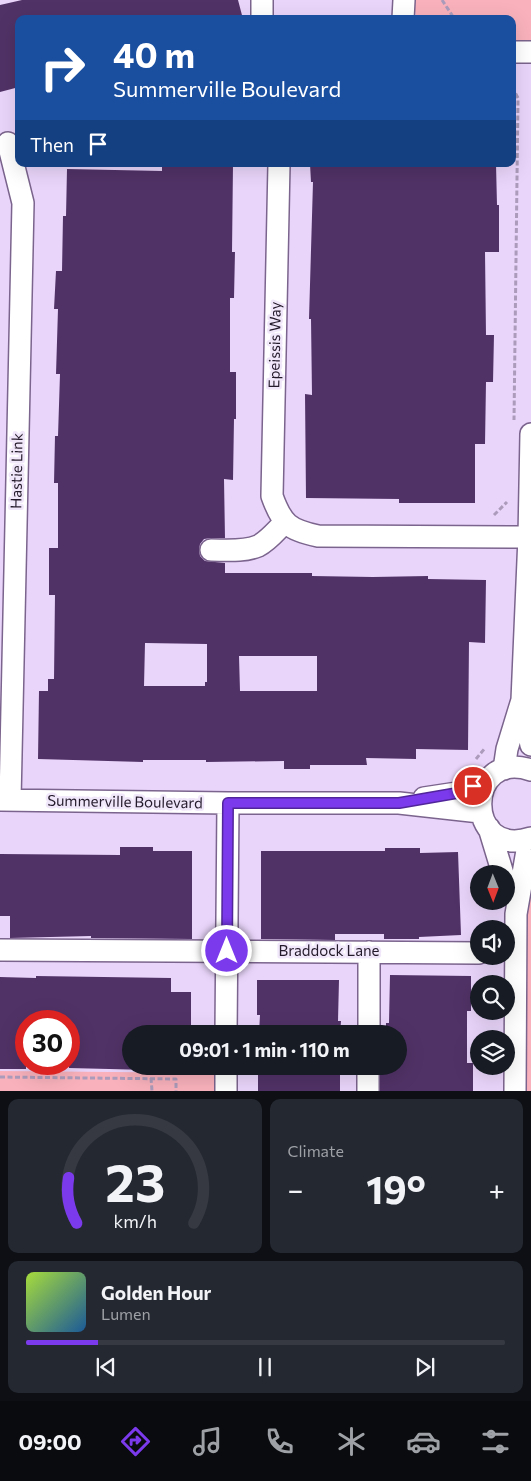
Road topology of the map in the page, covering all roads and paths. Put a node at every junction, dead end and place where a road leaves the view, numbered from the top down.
1 (262, 0) edge
2 (404, 0) edge
3 (442, 0) edge
4 (262, 15) edge
5 (404, 15) edge
6 (452, 15) edge
7 (516, 52) edge
8 (531, 52) edge
9 (516, 94) edge
10 (9, 143) edge
11 (279, 167) edge
12 (523, 428) edge
13 (511, 495) dead end
14 (284, 523) junction
15 (467, 536) junction
16 (529, 537) junction
17 (211, 550) dead end
18 (527, 665) edge
19 (522, 700) junction
20 (531, 746) edge
21 (531, 770) edge
22 (497, 774) junction
23 (5, 800) edge
24 (228, 803) junction
25 (399, 803) junction
26 (484, 820) junction
27 (530, 838) edge
28 (500, 865) edge
29 (515, 910) edge
30 (516, 914) junction
31 (515, 922) edge
32 (0, 950) edge
33 (227, 951) junction
34 (369, 952) junction
35 (470, 953) edge
36 (511, 965) edge
37 (226, 1025) edge
38 (369, 1025) edge
39 (226, 1075) edge
40 (368, 1075) edge
41 (0, 1076) edge
42 (151, 1078) junction
43 (152, 1091) edge
44 (176, 1091) edge
45 (226, 1091) edge
46 (368, 1091) edge
47 (515, 1091) edge

1 - 4 street
2 - 5 street
3 - 6 path
7 - 8 street
9 - 12 path
10 - 23 street, Hastie Link
11 - 14 street, Epeissis Way
12 - 16 street
13 - 15 path
14 - 15 street
14 - 17 street
15 - 16 street
16 - 18 street
18 - 19 street
19 - 20 street
19 - 22 street
21 - 22 street
22 - 25 street, Summerville Boulevard
22 - 26 street
23 - 24 street, Summerville Boulevard
24 - 25 street, Summerville Boulevard
24 - 33 street
25 - 26 street, Summerville Boulevard
26 - 27 street
26 - 28 street
27 - 30 street
29 - 30 street
30 - 31 street
32 - 33 street, Braddock Lane
33 - 34 street, Braddock Lane
33 - 37 street
34 - 35 street, Braddock Lane
34 - 38 street
36 - 47 street
39 - 45 street
40 - 46 street
41 - 42 path
42 - 43 path
42 - 44 path

